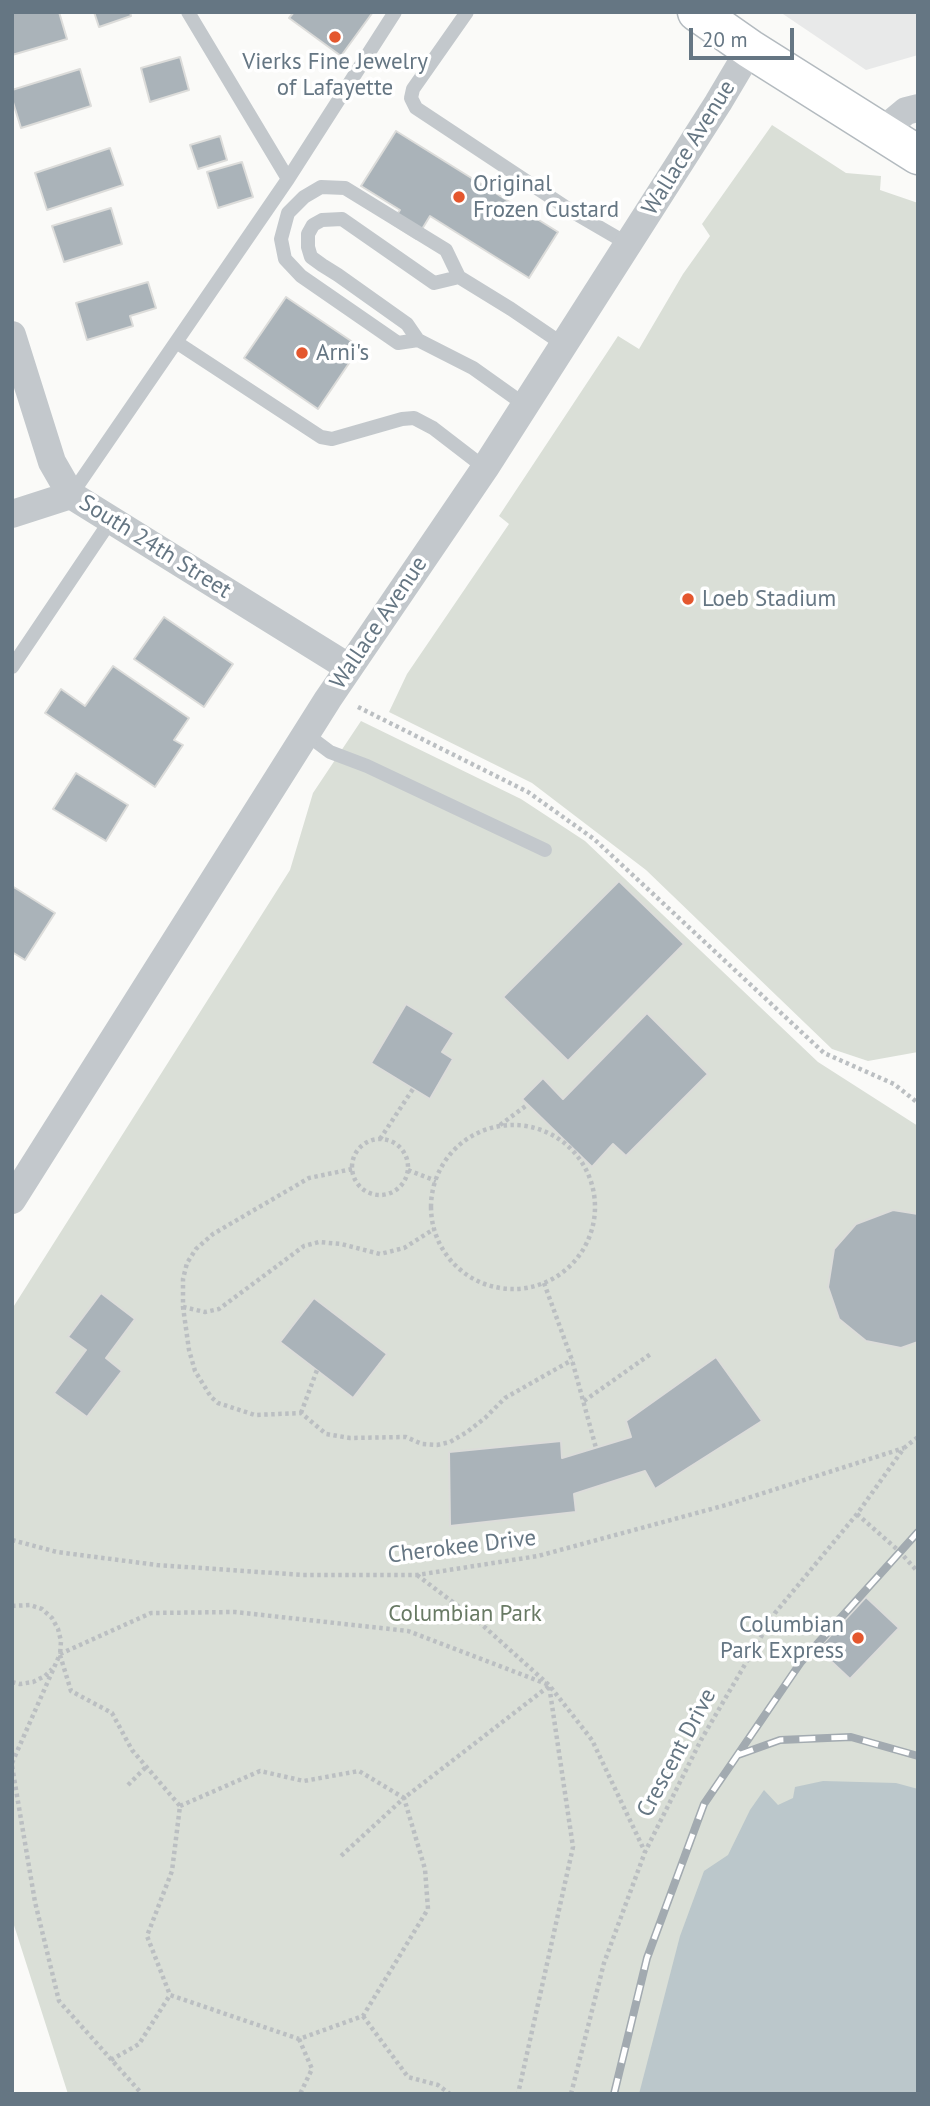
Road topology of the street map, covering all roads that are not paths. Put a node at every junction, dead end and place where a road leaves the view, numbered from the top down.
1 (188, 12) edge
2 (395, 12) edge
3 (467, 12) edge
4 (698, 12) edge
5 (750, 49) junction
6 (918, 108) edge
7 (882, 131) junction
8 (918, 155) edge
9 (288, 179) junction
10 (628, 244) junction
11 (459, 277) junction
12 (12, 335) edge
13 (418, 340) junction
14 (176, 342) junction
15 (564, 345) junction
16 (525, 405) junction
17 (485, 468) junction
18 (71, 495) junction
19 (12, 514) edge
20 (111, 520) junction
21 (12, 667) edge
22 (348, 667) junction
23 (306, 734) junction
24 (544, 850) dead end
25 (12, 1200) edge

1 - 9 lane
2 - 9 lane
3 - 10 lane
4 - 5 main road
5 - 7 main road
5 - 10 street, Wallace Avenue
6 - 7 street
7 - 8 main road
9 - 14 lane
10 - 15 street, Wallace Avenue
11 - 13 lane
11 - 13 lane
11 - 15 lane
12 - 18 street, South 24th Street
13 - 16 lane
14 - 17 lane
14 - 18 lane
15 - 16 street, Wallace Avenue
16 - 17 street, Wallace Avenue
17 - 22 street, Wallace Avenue
18 - 19 street
18 - 20 street, South 24th Street
20 - 21 lane
20 - 22 street, South 24th Street
22 - 23 street, Wallace Avenue
23 - 24 lane
23 - 25 street, Wallace Avenue

